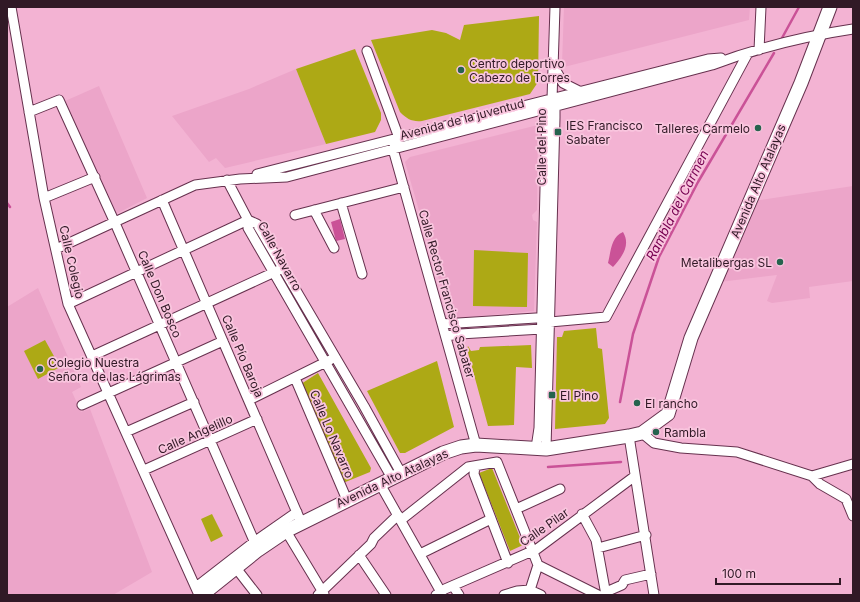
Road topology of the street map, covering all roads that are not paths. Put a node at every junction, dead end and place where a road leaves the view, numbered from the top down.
1 (11, 7) edge
2 (555, 7) edge
3 (761, 7) edge
4 (830, 7) edge
5 (853, 29) edge
6 (819, 35) junction
7 (759, 50) junction
8 (367, 51) dead end
9 (748, 53) junction
10 (735, 56) junction
11 (553, 66) junction
12 (581, 92) junction
13 (551, 105) junction
14 (30, 112) junction
15 (448, 135) junction
16 (399, 138) junction
17 (393, 149) junction
18 (329, 166) junction
19 (95, 177) junction
20 (240, 179) junction
21 (227, 180) junction
22 (404, 187) junction
23 (44, 198) junction
24 (162, 200) junction
25 (341, 204) junction
26 (314, 210) junction
27 (295, 215) dead end
28 (248, 220) junction
29 (115, 223) junction
30 (334, 248) dead end
31 (56, 249) junction
32 (184, 250) junction
33 (278, 270) junction
34 (137, 272) junction
35 (362, 274) dead end
36 (207, 302) junction
37 (68, 304) junction
38 (546, 320) junction
39 (442, 324) junction
40 (160, 325) junction
41 (542, 329) junction
42 (446, 336) junction
43 (223, 340) junction
44 (92, 356) junction
45 (336, 358) junction
46 (176, 362) junction
47 (326, 362) junction
48 (295, 378) junction
49 (108, 392) junction
50 (248, 400) junction
51 (194, 402) junction
52 (82, 405) dead end
53 (257, 419) junction
54 (126, 432) junction
55 (635, 435) junction
56 (210, 440) junction
57 (476, 445) junction
58 (541, 448) junction
59 (853, 464) edge
60 (475, 466) junction
61 (144, 470) junction
62 (636, 476) junction
63 (812, 476) junction
64 (391, 478) junction
65 (560, 489) dead end
66 (347, 500) junction
67 (516, 508) junction
68 (582, 514) junction
69 (853, 516) edge
70 (299, 517) junction
71 (399, 517) junction
72 (492, 519) junction
73 (286, 531) junction
74 (646, 535) junction
75 (256, 546) junction
76 (598, 548) junction
77 (533, 552) junction
78 (420, 554) junction
79 (359, 555) junction
80 (508, 564) junction
81 (538, 565) junction
82 (236, 568) junction
83 (651, 574) junction
84 (454, 586) junction
85 (199, 592) edge
86 (322, 593) edge
87 (439, 593) edge
88 (529, 593) edge
89 (603, 594) edge
90 (257, 595) edge
91 (386, 595) edge
92 (459, 595) edge
93 (504, 595) edge
94 (541, 595) edge
95 (654, 595) edge

1 - 14 street, Calle Colegio
2 - 11 street, Calle del Pino
3 - 7 street
4 - 6 main road, Avenida Alto Atalayas
5 - 6 street, Avenida de la juventud
6 - 7 street, Avenida de la juventud
6 - 55 main road, Avenida Alto Atalayas
7 - 9 street, Avenida de la juventud
8 - 16 street
9 - 10 street, Avenida de la juventud
9 - 38 street
10 - 12 street, Avenida de la juventud
10 - 13 street, Avenida de la juventud
11 - 12 street
11 - 13 street, Calle del Pino
12 - 13 street, Avenida de la juventud
13 - 15 street, Avenida de la juventud
13 - 16 street, Avenida de la juventud
13 - 38 street, Calle del Pino
14 - 19 street, Calle Don Bosco
14 - 23 street, Calle Colegio
15 - 16 street
15 - 17 street, Avenida de la juventud
16 - 17 street
16 - 18 street
16 - 20 street, Avenida de la juventud
17 - 18 street, Avenida de la juventud
17 - 22 street, Calle Rector Francisco Sabater
18 - 20 street, Avenida de la juventud
19 - 23 street
19 - 29 street, Calle Don Bosco
20 - 21 street, Avenida de la juventud
21 - 24 street, Avenida de la juventud
21 - 28 street, Calle Navarro
22 - 25 street
22 - 39 street, Calle Rector Francisco Sabater
23 - 31 street, Calle Colegio
24 - 29 street, Avenida de la juventud
24 - 32 street, Calle Pío Baroja
25 - 26 street
25 - 35 street
26 - 27 street
26 - 30 street
28 - 32 street
28 - 33 street, Calle Navarro
29 - 31 street, Avenida de la juventud
29 - 34 street, Calle Don Bosco
31 - 37 street, Calle Colegio
32 - 34 street
32 - 36 street, Calle Pío Baroja
33 - 36 street
33 - 45 street, Calle Navarro
33 - 47 street, Calle Navarro
34 - 37 street
34 - 40 street, Calle Don Bosco
36 - 40 street
36 - 43 street, Calle Pío Baroja
37 - 44 street, Calle Colegio
38 - 39 street
38 - 41 street
38 - 58 street, Calle del Pino
39 - 42 street, Calle Rector Francisco Sabater
40 - 44 street
40 - 46 street, Calle Don Bosco
41 - 42 street
41 - 58 street
42 - 57 street, Calle Rector Francisco Sabater
43 - 46 street
43 - 50 street, Calle Pío Baroja
44 - 49 street, Calle Colegio
45 - 47 street
45 - 64 street, Calle Navarro
46 - 49 street
46 - 51 street, Calle Don Bosco
47 - 48 street
47 - 64 street, Calle Navarro
48 - 50 street
48 - 66 street, Calle Lo Navarro
49 - 52 street
49 - 54 street, Calle Colegio
50 - 53 street, Calle Pío Baroja
51 - 54 street
51 - 56 street, Calle Don Bosco
53 - 56 street, Calle Angelillo
53 - 70 street, Calle Pío Baroja
54 - 61 street, Calle Colegio
55 - 58 main road, Avenida Alto Atalayas
55 - 62 street
55 - 63 street
56 - 61 street, Calle Angelillo
56 - 75 street, Calle Don Bosco
57 - 58 main road, Avenida Alto Atalayas
57 - 64 main road, Avenida Alto Atalayas
59 - 63 street
60 - 67 street
60 - 71 street
60 - 72 street
61 - 85 street, Calle Colegio
62 - 68 street, Calle Pilar
62 - 74 street
63 - 69 street
64 - 66 main road, Avenida Alto Atalayas
64 - 71 street
65 - 67 street
66 - 70 main road, Avenida Alto Atalayas
67 - 77 street
68 - 76 street
68 - 77 street, Calle Pilar
70 - 73 main road, Avenida Alto Atalayas
70 - 75 street
71 - 78 street
71 - 79 street
72 - 78 street
72 - 80 street
73 - 75 main road, Avenida Alto Atalayas
73 - 86 street
74 - 76 street
74 - 83 street
75 - 82 main road, Avenida Alto Atalayas
75 - 85 street
76 - 89 street
77 - 80 street, Calle Pilar
77 - 81 street
78 - 87 street
79 - 86 street
79 - 91 street
80 - 84 street, Calle Pilar
81 - 88 street
81 - 89 street
82 - 85 main road, Avenida Alto Atalayas
82 - 90 street
83 - 89 street
83 - 95 street
84 - 87 street, Calle Pilar
84 - 92 street
88 - 93 street
88 - 94 street

